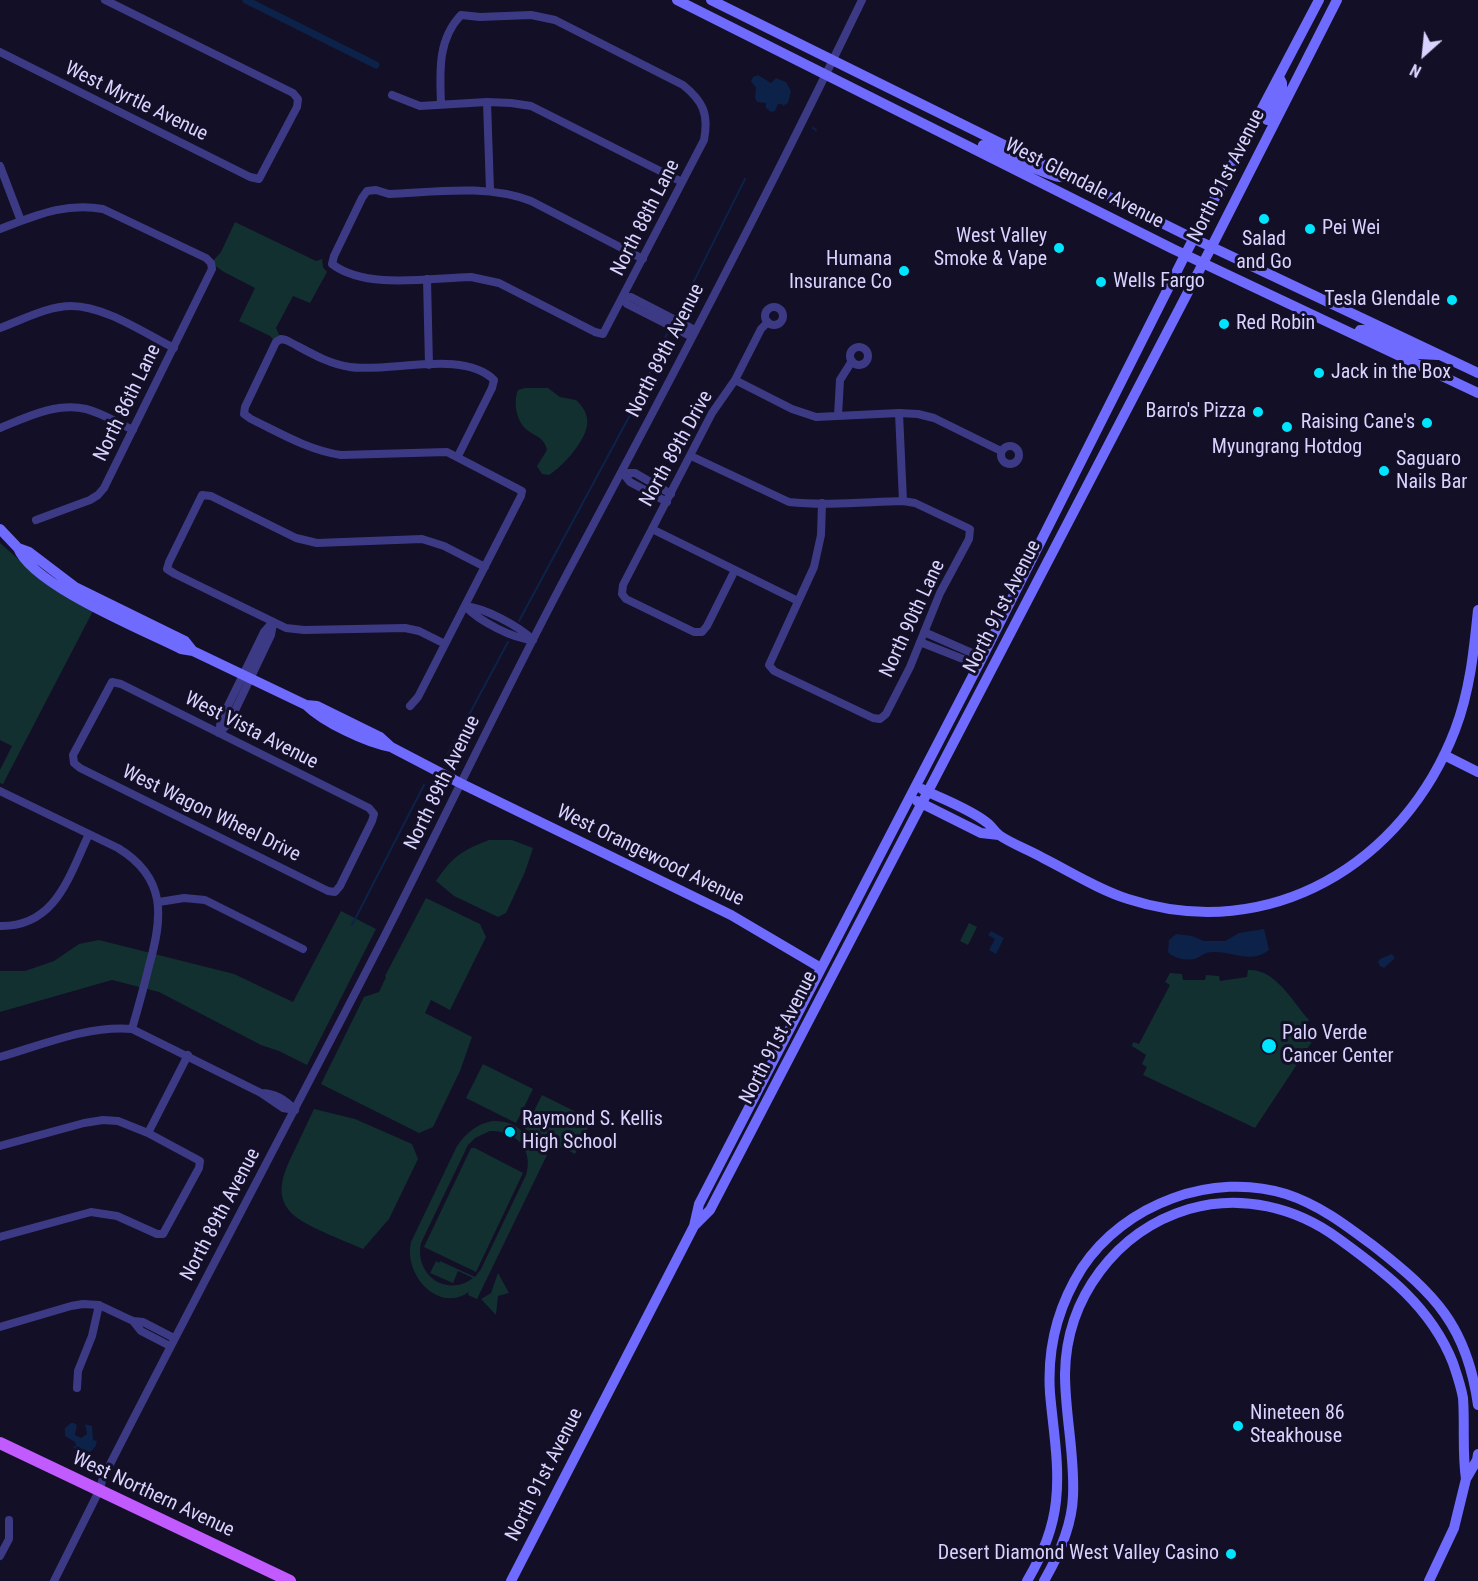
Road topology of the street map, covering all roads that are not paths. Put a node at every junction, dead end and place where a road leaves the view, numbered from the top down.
1 (105, 0) edge
2 (677, 0) edge
3 (711, 0) edge
4 (862, 0) edge
5 (1318, 0) edge
6 (1337, 0) edge
7 (0, 52) edge
8 (833, 61) junction
9 (826, 74) junction
10 (1278, 77) junction
11 (392, 95) dead end
12 (487, 102) junction
13 (441, 104) junction
14 (951, 137) junction
15 (1261, 147) junction
16 (1018, 153) junction
17 (0, 166) edge
18 (1009, 166) junction
19 (1073, 179) junction
20 (682, 182) junction
21 (490, 190) junction
22 (21, 221) junction
23 (0, 229) edge
24 (1194, 238) junction
25 (1212, 246) junction
26 (1185, 255) junction
27 (643, 259) junction
28 (1203, 263) junction
29 (427, 279) junction
30 (623, 298) junction
31 (768, 322) dead end
32 (0, 328) edge
33 (694, 334) junction
34 (1357, 335) junction
35 (174, 348) junction
36 (1441, 355) junction
37 (852, 362) dead end
38 (429, 365) junction
39 (1478, 373) edge
40 (735, 380) junction
41 (1478, 393) edge
42 (899, 414) junction
43 (838, 416) junction
44 (0, 428) edge
45 (133, 430) junction
46 (1098, 430) junction
47 (1111, 437) junction
48 (1001, 451) dead end
49 (458, 456) junction
50 (691, 456) junction
51 (623, 472) junction
52 (669, 498) junction
53 (903, 501) junction
54 (822, 503) junction
55 (36, 520) dead end
56 (0, 529) edge
57 (652, 529) junction
58 (485, 567) junction
59 (735, 570) junction
60 (798, 601) junction
61 (465, 606) junction
62 (1478, 610) edge
63 (273, 623) junction
64 (924, 632) junction
65 (533, 640) junction
66 (920, 642) junction
67 (445, 645) junction
68 (980, 662) junction
69 (247, 677) junction
70 (972, 705) junction
71 (410, 706) dead end
72 (219, 733) junction
73 (1444, 755) junction
74 (74, 763) joint
75 (1478, 772) edge
76 (460, 783) junction
77 (916, 786) junction
78 (0, 792) edge
79 (927, 792) junction
80 (910, 797) junction
81 (922, 803) junction
82 (89, 834) junction
83 (999, 835) junction
84 (335, 892) joint
85 (159, 902) junction
86 (0, 926) edge
87 (303, 949) dead end
88 (821, 968) junction
89 (132, 1029) junction
90 (800, 1037) junction
91 (188, 1055) junction
92 (0, 1057) edge
93 (295, 1110) junction
94 (148, 1133) junction
95 (734, 1137) junction
96 (745, 1142) junction
97 (0, 1146) edge
98 (694, 1226) junction
99 (0, 1237) edge
100 (99, 1305) junction
101 (0, 1327) edge
102 (172, 1342) junction
103 (1476, 1378) edge
104 (1459, 1381) junction
105 (76, 1388) dead end
106 (1462, 1396) junction
107 (1477, 1397) edge
108 (0, 1443) edge
109 (1478, 1454) edge
110 (1072, 1456) junction
111 (1057, 1457) junction
112 (1466, 1479) junction
113 (99, 1491) junction
114 (9, 1520) dead end
115 (0, 1556) edge
116 (54, 1581) edge
117 (290, 1581) edge
118 (511, 1581) edge
119 (1027, 1581) edge
120 (1044, 1581) edge
121 (1429, 1581) edge

1 - 7 street, West Myrtle Avenue
2 - 9 main road, West Glendale Avenue
3 - 8 main road, West Glendale Avenue
4 - 8 street, North 89th Avenue
5 - 10 main road, North 91st Avenue
6 - 15 main road, North 91st Avenue
8 - 9 street, North 89th Avenue
8 - 16 main road, West Glendale Avenue
9 - 14 main road, West Glendale Avenue
9 - 33 street, North 89th Avenue
10 - 15 main road
10 - 24 main road, North 91st Avenue
11 - 13 street
12 - 13 street
12 - 20 street
12 - 21 street
13 - 20 street, North 88th Lane
14 - 16 main road
14 - 18 main road, West Glendale Avenue
15 - 25 main road, North 91st Avenue
16 - 19 main road, West Glendale Avenue
17 - 22 street
18 - 19 main road
18 - 26 main road, West Glendale Avenue
19 - 24 main road, West Glendale Avenue
20 - 27 street, North 88th Lane
21 - 27 street
21 - 29 street
22 - 23 street
22 - 35 street, North 86th Lane
24 - 25 main road, West Glendale Avenue
24 - 26 main road, North 91st Avenue
25 - 28 main road, North 91st Avenue
25 - 36 main road, West Glendale Avenue
26 - 28 main road, West Glendale Avenue
26 - 46 main road, North 91st Avenue
27 - 30 street, North 88th Lane
28 - 34 main road, West Glendale Avenue
28 - 47 main road, North 91st Avenue
29 - 30 street, North 88th Lane
29 - 38 street
30 - 33 street
31 - 40 street, North 89th Drive
32 - 35 street
33 - 51 street, North 89th Avenue
34 - 36 main road
34 - 41 main road, West Glendale Avenue
35 - 45 street, North 86th Lane
36 - 39 main road, West Glendale Avenue
37 - 43 street
38 - 49 street
38 - 49 street
40 - 43 street
40 - 50 street, North 89th Drive
42 - 43 street
42 - 48 street
42 - 53 street
44 - 45 street
45 - 55 street, North 86th Lane
46 - 47 main road
46 - 68 main road, North 91st Avenue
47 - 70 main road, North 91st Avenue
49 - 58 street
50 - 52 street, North 89th Drive
50 - 54 street
51 - 52 street
51 - 65 street, North 89th Avenue
52 - 57 street, North 89th Drive
53 - 54 street
53 - 64 street, North 90th Lane
54 - 60 street
56 - 69 main road, West Orangewood Avenue
57 - 59 street
57 - 59 street, North 89th Drive
58 - 61 street
58 - 63 street
59 - 60 street
60 - 66 street, North 90th Lane
61 - 65 street
61 - 67 street
62 - 73 main road
63 - 67 street
63 - 69 street
64 - 66 street, North 90th Lane
64 - 68 street
65 - 76 street, North 89th Avenue
66 - 68 street
67 - 71 street
68 - 70 main road
68 - 77 main road, North 91st Avenue
69 - 72 street
69 - 76 main road, West Orangewood Avenue
70 - 79 main road, North 91st Avenue
72 - 74 street, West Vista Avenue
72 - 84 street, West Vista Avenue
73 - 75 main road
73 - 83 main road
74 - 84 street, West Wagon Wheel Drive
76 - 88 main road, West Orangewood Avenue
76 - 93 street, North 89th Avenue
77 - 79 main road
77 - 80 main road, North 91st Avenue
78 - 82 street
79 - 81 main road, North 91st Avenue
79 - 83 main road
80 - 81 main road
80 - 88 main road, North 91st Avenue
81 - 83 main road
81 - 90 main road, North 91st Avenue
82 - 85 street
82 - 86 street
85 - 87 street
85 - 89 street
88 - 90 main road
88 - 95 main road, North 91st Avenue
89 - 91 street
89 - 92 street
90 - 96 main road, North 91st Avenue
91 - 93 street
91 - 94 street
93 - 102 street, North 89th Avenue
94 - 97 street
94 - 99 street
95 - 96 main road
95 - 98 main road, North 91st Avenue
96 - 98 main road, North 91st Avenue
98 - 118 main road, North 91st Avenue
100 - 101 street
100 - 102 street
100 - 105 street
102 - 113 street, North 89th Avenue
103 - 104 main road
103 - 107 main road
103 - 111 main road
104 - 106 main road
104 - 110 main road
106 - 107 main road
106 - 112 main road
108 - 113 main road, West Northern Avenue
109 - 112 main road
110 - 111 main road
110 - 120 main road
111 - 119 main road
112 - 121 main road
113 - 116 street, North 89th Avenue
113 - 117 main road, West Northern Avenue
114 - 115 street

